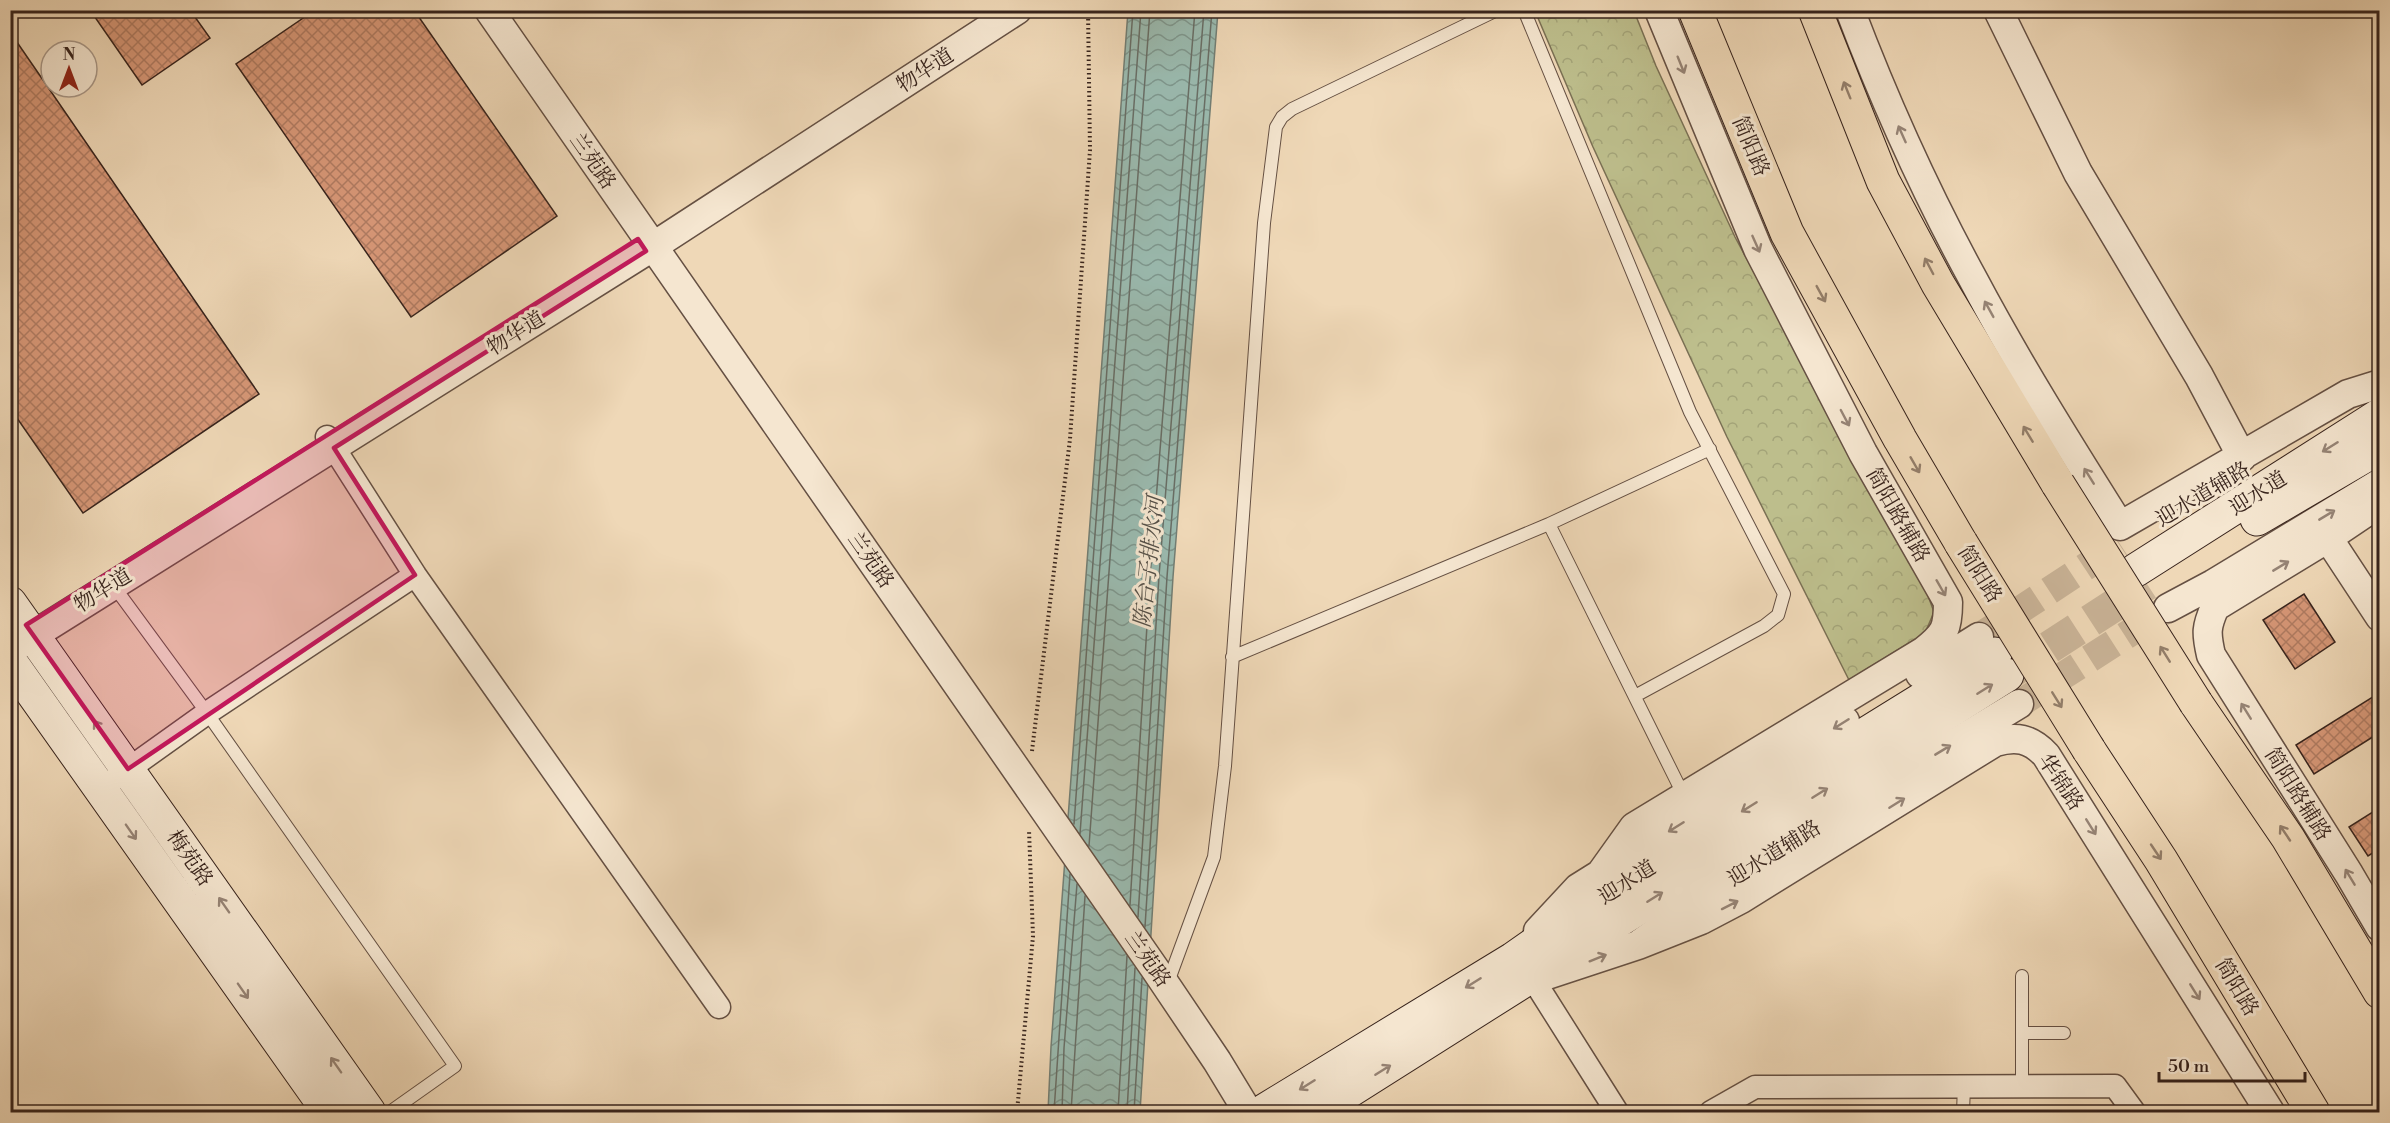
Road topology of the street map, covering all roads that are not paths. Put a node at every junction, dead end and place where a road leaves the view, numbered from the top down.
1 (479, 10) edge
2 (489, 10) edge
3 (1001, 10) edge
4 (1017, 10) edge
5 (1497, 10) edge
6 (1524, 10) edge
7 (1659, 10) edge
8 (1695, 10) edge
9 (1815, 10) edge
10 (1850, 10) edge
11 (1998, 10) edge
12 (645, 243) junction
13 (2379, 384) edge
14 (2379, 389) edge
15 (2379, 416) edge
16 (331, 442) junction
17 (2379, 447) edge
18 (1710, 449) junction
19 (2242, 457) junction
20 (2379, 483) edge
21 (2379, 503) edge
22 (1550, 524) junction
23 (2328, 538) junction
24 (2131, 556) junction
25 (415, 575) junction
26 (109, 580) junction
27 (2168, 609) tunnel mouth
28 (2379, 616) edge
29 (16, 638) edge
30 (1232, 657) junction
31 (2000, 668) junction
32 (10, 676) edge
33 (1635, 696) junction
34 (36, 698) junction
35 (207, 713) junction
36 (128, 770) junction
37 (101, 789) junction
38 (1684, 796) junction
39 (1599, 876) junction
40 (2379, 927) edge
41 (1638, 945) junction
42 (1523, 973) junction
43 (2022, 976) dead end
44 (1160, 984) junction
45 (2379, 992) edge
46 (719, 1007) dead end
47 (2022, 1033) junction
48 (2064, 1033) dead end
49 (1964, 1086) junction
50 (2022, 1086) junction
51 (329, 1113) edge
52 (369, 1113) edge
53 (390, 1113) edge
54 (1232, 1113) edge
55 (1248, 1113) edge
56 (1262, 1113) edge
57 (1316, 1113) edge
58 (1617, 1113) edge
59 (1711, 1113) edge
60 (1963, 1113) edge
61 (2134, 1113) edge
62 (2270, 1113) edge
63 (2313, 1113) edge

1 - 12 street, 兰苑路
2 - 12 street, 兰苑路
3 - 12 street, 物华道
4 - 12 street, 物华道
5 - 30 lane
6 - 18 lane
7 -> 38 street, 简阳路辅路
8 -> 63 highway, 简阳路, bridge
45 -> 9 highway, bridge
24 -> 10 street
11 - 19 street
12 - 16 street, 物华道
12 - 44 street, 兰苑路
13 - 19 street, 迎水道辅路
14 - 24 street, 迎水道辅路
15 -> 24 main road, 迎水道
16 - 25 street
16 - 26 street, 物华道
17 - 24 main road, 迎水道
18 - 22 lane
18 - 33 lane
19 - 24 street, 迎水道辅路
27 -> 20 street
21 - 23 street, 简阳路辅路
22 - 30 lane
22 - 33 lane
23 - 28 street
40 -> 23 street, 简阳路辅路
25 - 35 street
25 - 46 street
26 - 29 street, 物华道
26 - 35 lane
29 - 34 main road, 梅苑路
36 -> 29 main road, 梅苑路
30 - 44 lane
31 -> 39 street
41 -> 31 street, 迎水道辅路
31 - 42 main road, 迎水道
32 - 34 street
33 - 38 lane
34 - 37 main road, 梅苑路
35 - 36 street
35 - 53 lane
36 - 37 street
52 -> 36 main road, 梅苑路
37 -> 51 main road, 梅苑路
38 - 39 street, 简阳路辅路
39 - 42 street
42 -> 41 street, 迎水道辅路
41 -> 62 street, 华锦路
42 -> 56 main road, 迎水道
57 -> 42 main road, 迎水道
42 - 58 street
43 - 47 lane
44 - 54 street, 兰苑路
44 - 55 street, 兰苑路
47 - 48 lane
47 - 50 lane
49 - 50 street
49 - 59 street
49 - 60 lane
50 - 61 street

